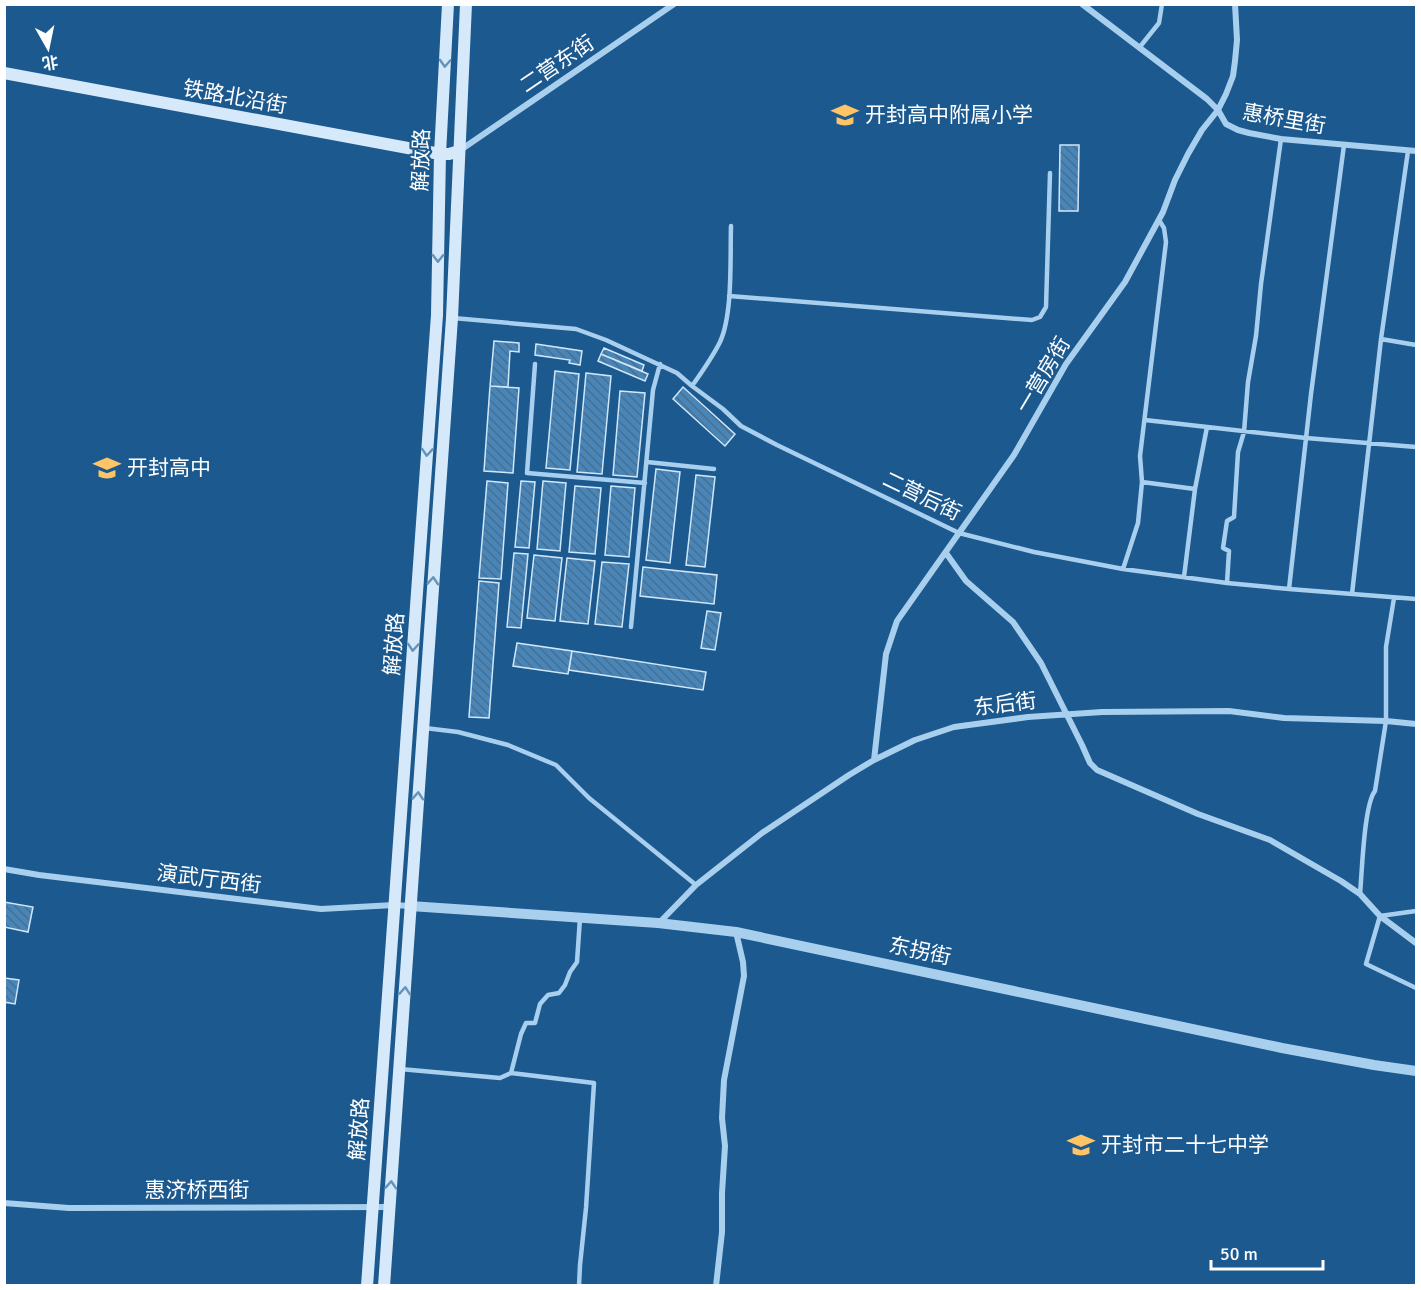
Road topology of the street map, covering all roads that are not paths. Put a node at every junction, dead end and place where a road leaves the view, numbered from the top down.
1 (448, 4) edge
2 (466, 4) edge
3 (674, 4) edge
4 (1082, 4) edge
5 (1162, 4) edge
6 (1236, 4) edge
7 (1139, 48) junction
8 (4, 73) edge
9 (1218, 110) junction
10 (1281, 139) junction
11 (1344, 145) junction
12 (459, 151) junction
13 (1408, 151) junction
14 (1416, 151) edge
15 (440, 154) junction
16 (1050, 173) dead end
17 (1159, 219) junction
18 (731, 226) dead end
19 (729, 296) junction
20 (452, 318) junction
21 (1381, 339) junction
22 (1416, 345) edge
23 (535, 364) dead end
24 (660, 364) junction
25 (692, 386) junction
26 (1145, 420) junction
27 (1207, 427) junction
28 (1244, 432) junction
29 (1306, 438) junction
30 (1370, 444) junction
31 (1416, 447) edge
32 (647, 462) junction
33 (714, 470) dead end
34 (1142, 482) junction
35 (645, 483) junction
36 (1195, 489) junction
37 (959, 533) junction
38 (946, 553) junction
39 (1123, 569) junction
40 (1184, 577) junction
41 (1227, 583) junction
42 (1288, 589) junction
43 (1352, 594) junction
44 (1394, 598) junction
45 (1416, 598) edge
46 (631, 627) dead end
47 (1067, 715) junction
48 (1386, 721) junction
49 (1416, 724) edge
50 (423, 728) junction
51 (874, 760) junction
52 (4, 869) edge
53 (696, 885) junction
54 (1360, 894) junction
55 (394, 905) junction
56 (410, 906) junction
57 (1416, 911) edge
58 (1380, 916) junction
59 (580, 918) junction
60 (658, 923) junction
61 (736, 932) junction
62 (1416, 943) edge
63 (1416, 988) edge
64 (399, 1069) junction
65 (1416, 1071) edge
66 (511, 1073) junction
67 (4, 1203) edge
68 (373, 1206) junction
69 (390, 1207) junction
70 (367, 1286) edge
71 (384, 1286) edge
72 (579, 1286) edge
73 (716, 1286) edge

1 -> 15 main road, 解放路
2 - 12 main road, 解放路
3 - 12 street, 二营东街
4 - 7 street, 惠桥里街
5 - 7 lane
6 - 9 street, 一营房街
7 - 9 street, 惠桥里街
8 - 15 main road, 铁路北沿街
9 - 10 street, 惠桥里街
9 - 17 street, 一营房街
10 - 11 street, 惠桥里街
10 - 28 lane
11 - 13 street, 惠桥里街
11 - 29 lane
12 - 15 main road, 铁路北沿街
12 - 20 main road, 解放路
13 - 14 street, 惠桥里街
13 - 21 lane
15 -> 55 main road, 解放路
16 - 19 lane
17 - 26 lane
17 - 37 street, 一营房街
18 - 19 lane
19 - 25 lane
20 - 24 lane, 二营后街
50 -> 20 main road, 解放路
21 - 22 lane
21 - 30 lane
23 - 35 lane
24 - 25 lane, 二营后街
24 - 32 lane
25 - 37 lane, 二营后街
26 - 27 lane
26 - 34 lane
27 - 28 lane
27 - 36 lane
28 - 29 lane
28 - 41 lane
29 - 30 lane
29 - 42 lane
30 - 31 lane
30 - 43 lane
32 - 33 lane
32 - 35 lane
34 - 36 lane
34 - 39 lane
35 - 46 lane
36 - 40 lane
37 - 38 street, 一营房街
37 - 39 lane, 二营后街
38 - 47 street
38 - 51 street, 一营房街
39 - 40 lane, 二营后街
40 - 41 lane, 二营后街
41 - 42 lane, 二营后街
42 - 43 lane, 二营后街
43 - 44 lane, 二营后街
44 - 45 lane, 二营后街
44 - 48 lane
47 - 48 street, 东后街
47 - 51 street, 东后街
47 - 54 street
48 - 49 street, 东后街
48 - 54 lane
50 - 53 lane
56 -> 50 main road, 解放路
51 - 53 street, 东后街
52 - 55 street, 演武厅西街
53 - 60 street, 东后街
54 - 58 street
55 - 56 street, 演武厅西街
55 - 68 main road, 解放路
56 - 59 street, 东拐街
64 -> 56 main road, 解放路
57 - 58 lane
58 - 62 street
58 - 63 lane
59 - 60 street, 东拐街
59 - 66 lane
60 - 61 street, 东拐街
61 - 65 street, 东拐街
61 - 73 street
64 - 66 lane
69 -> 64 main road, 解放路
66 - 72 lane
67 - 68 street, 惠济桥西街
68 - 69 street, 惠济桥西街
68 - 70 main road, 解放路
69 - 71 main road, 解放路

